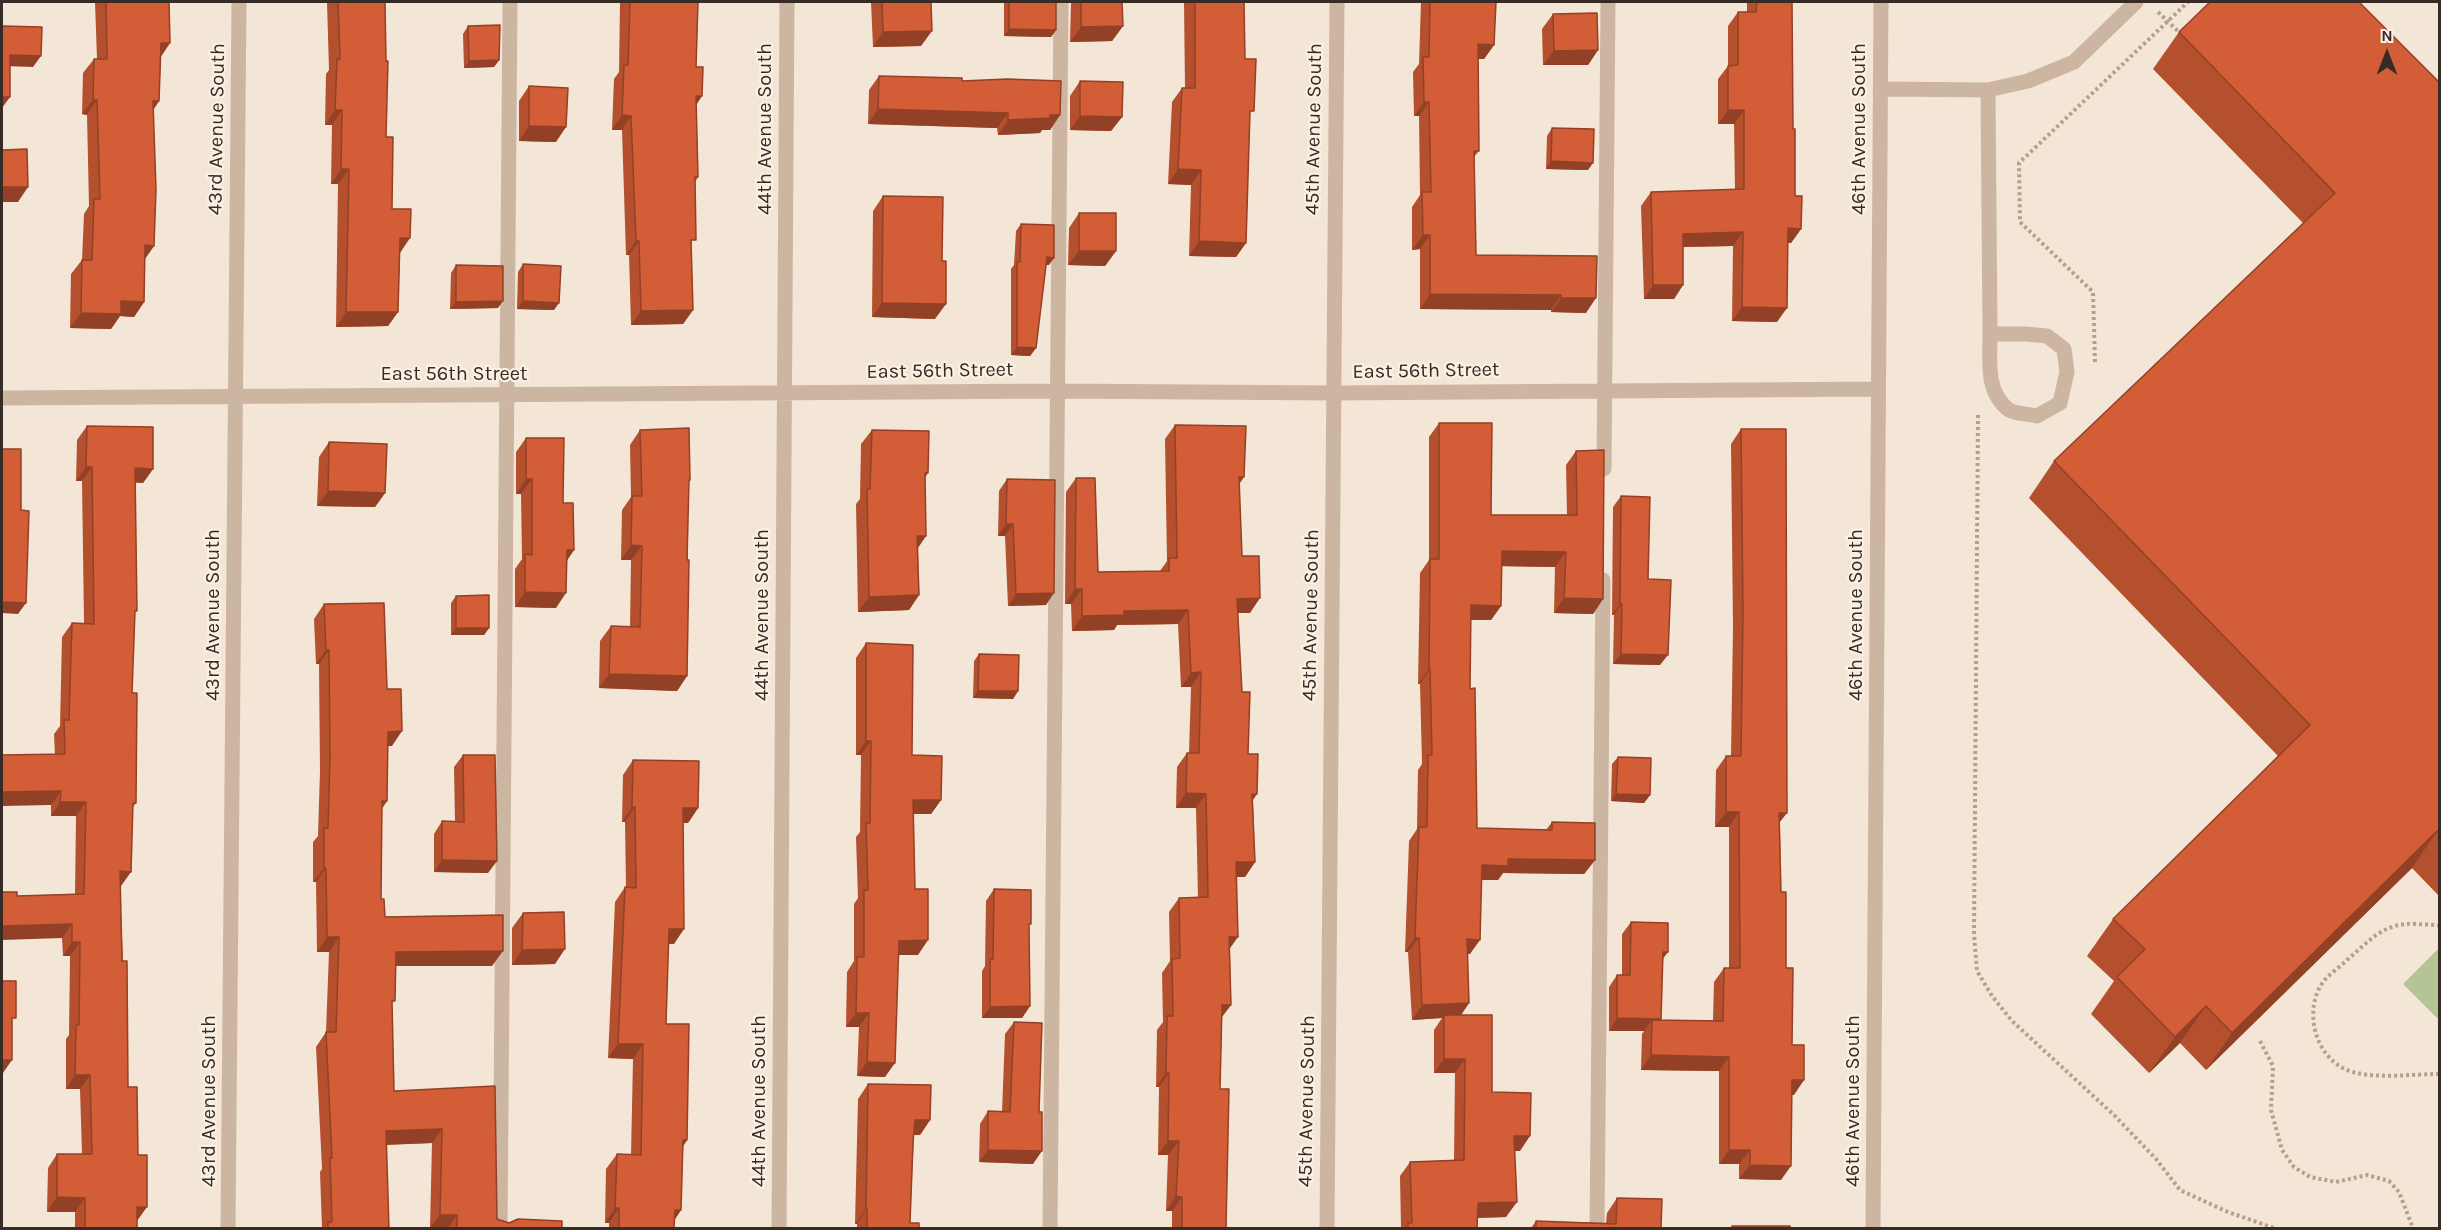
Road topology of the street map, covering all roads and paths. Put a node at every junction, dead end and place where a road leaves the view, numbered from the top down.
1 (239, 2) edge
2 (510, 2) edge
3 (788, 2) edge
4 (1061, 2) edge
5 (1337, 2) edge
6 (1608, 2) edge
7 (1881, 2) edge
8 (2136, 2) edge
9 (2188, 2) edge
10 (2154, 8) dead end
11 (2168, 22) junction
12 (2185, 38) edge
13 (1880, 89) junction
14 (1988, 90) junction
15 (1990, 334) junction
16 (2095, 372) dead end
17 (1878, 389) junction
18 (1057, 391) junction
19 (1605, 391) junction
20 (1333, 393) junction
21 (785, 394) junction
22 (508, 395) junction
23 (236, 396) junction
24 (2, 398) edge
25 (1984, 417) dead end
26 (1604, 479) edge
27 (1603, 562) edge
28 (2439, 926) edge
29 (2260, 1041) edge
30 (2439, 1074) edge
31 (228, 1228) edge
32 (500, 1228) edge
33 (779, 1228) edge
34 (1050, 1228) edge
35 (1327, 1228) edge
36 (1597, 1228) edge
37 (1873, 1228) edge
38 (2274, 1228) edge
39 (2413, 1228) edge

1 - 23 street, 43rd Avenue South
2 - 22 street
3 - 21 street, 44th Avenue South
4 - 18 street
5 - 20 street, 45th Avenue South
6 - 19 street
7 - 13 street, 46th Avenue South
8 - 14 street
9 - 11 path
10 - 11 path
11 - 12 path
11 - 16 path
13 - 14 street
13 - 17 street, 46th Avenue South
14 - 15 street
15 - 15 street
17 - 19 street, East 56th Street
17 - 37 street, 46th Avenue South
18 - 20 street, East 56th Street
18 - 21 street, East 56th Street
18 - 34 street
19 - 20 street, East 56th Street
19 - 26 street
20 - 35 street, 45th Avenue South
21 - 22 street, East 56th Street
21 - 33 street, 44th Avenue South
22 - 23 street, East 56th Street
22 - 32 street
23 - 24 street, East 56th Street
23 - 31 street, 43rd Avenue South
25 - 38 path
27 - 36 street
28 - 30 path
29 - 39 path

